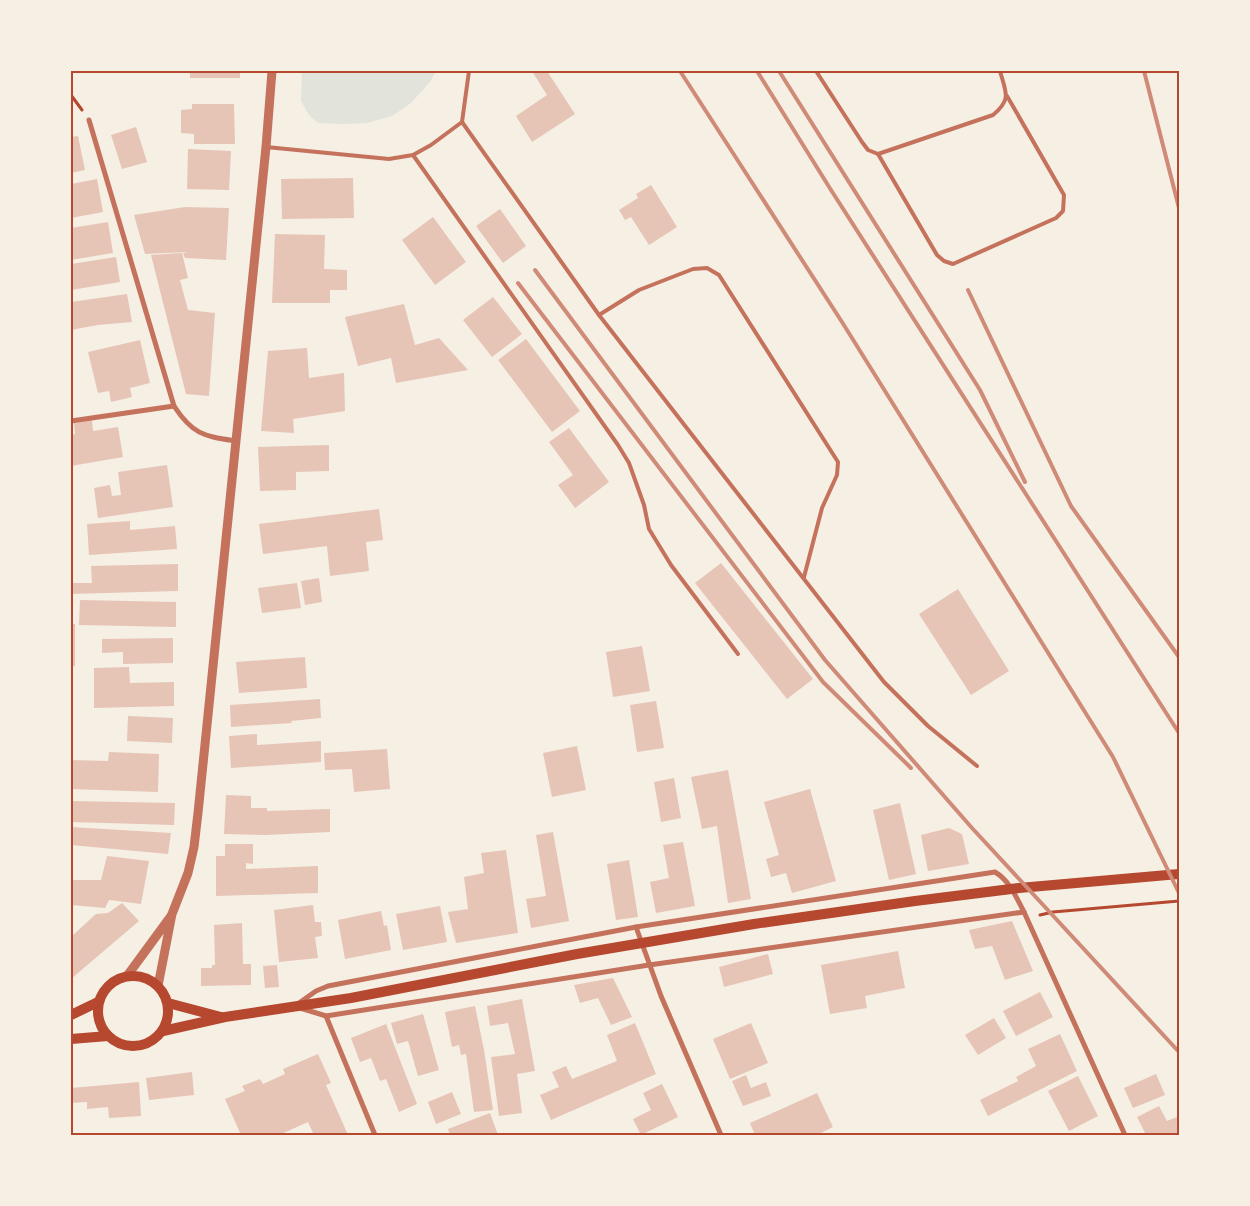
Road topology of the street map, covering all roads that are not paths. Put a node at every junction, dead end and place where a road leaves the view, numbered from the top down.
1 (272, 71) edge
2 (469, 71) edge
3 (816, 71) edge
4 (1000, 71) edge
5 (1007, 96) junction
6 (89, 120) dead end
7 (462, 122) junction
8 (266, 147) junction
9 (878, 154) junction
10 (413, 155) junction
11 (599, 315) junction
12 (174, 406) junction
13 (71, 421) edge
14 (236, 442) junction
15 (804, 577) junction
16 (738, 654) dead end
17 (977, 766) dead end
18 (1179, 874) edge
19 (1024, 912) junction
20 (172, 914) junction
21 (636, 927) junction
22 (649, 965) junction
23 (127, 976) junction
24 (158, 986) junction
25 (98, 1002) junction
26 (168, 1003) junction
27 (294, 1007) junction
28 (71, 1015) edge
29 (326, 1016) junction
30 (225, 1017) junction
31 (163, 1031) junction
32 (108, 1036) junction
33 (71, 1039) edge
34 (375, 1135) edge
35 (721, 1135) edge
36 (1125, 1135) edge

1 - 8 street
2 - 7 lane
3 - 9 lane
4 - 5 lane
5 - 9 lane
5 - 9 lane
6 - 12 street
7 - 10 lane
7 - 11 lane
8 - 10 lane
8 - 14 street
10 - 16 lane
11 - 15 lane
11 - 15 lane
12 - 13 street
12 - 14 street
14 - 20 street
15 - 17 lane
18 - 27 main road
19 - 21 street
19 - 22 street
19 - 36 street
20 - 23 street
20 - 24 street
21 - 22 street
21 - 27 street
22 - 29 street
22 - 35 street
23 - 24 main road
23 - 25 main road
24 - 26 main road
25 - 28 main road
25 - 32 main road
26 - 30 main road
26 - 31 main road
27 - 29 street
27 - 30 main road
29 - 34 street
30 - 31 main road
31 - 32 main road
32 - 33 main road

